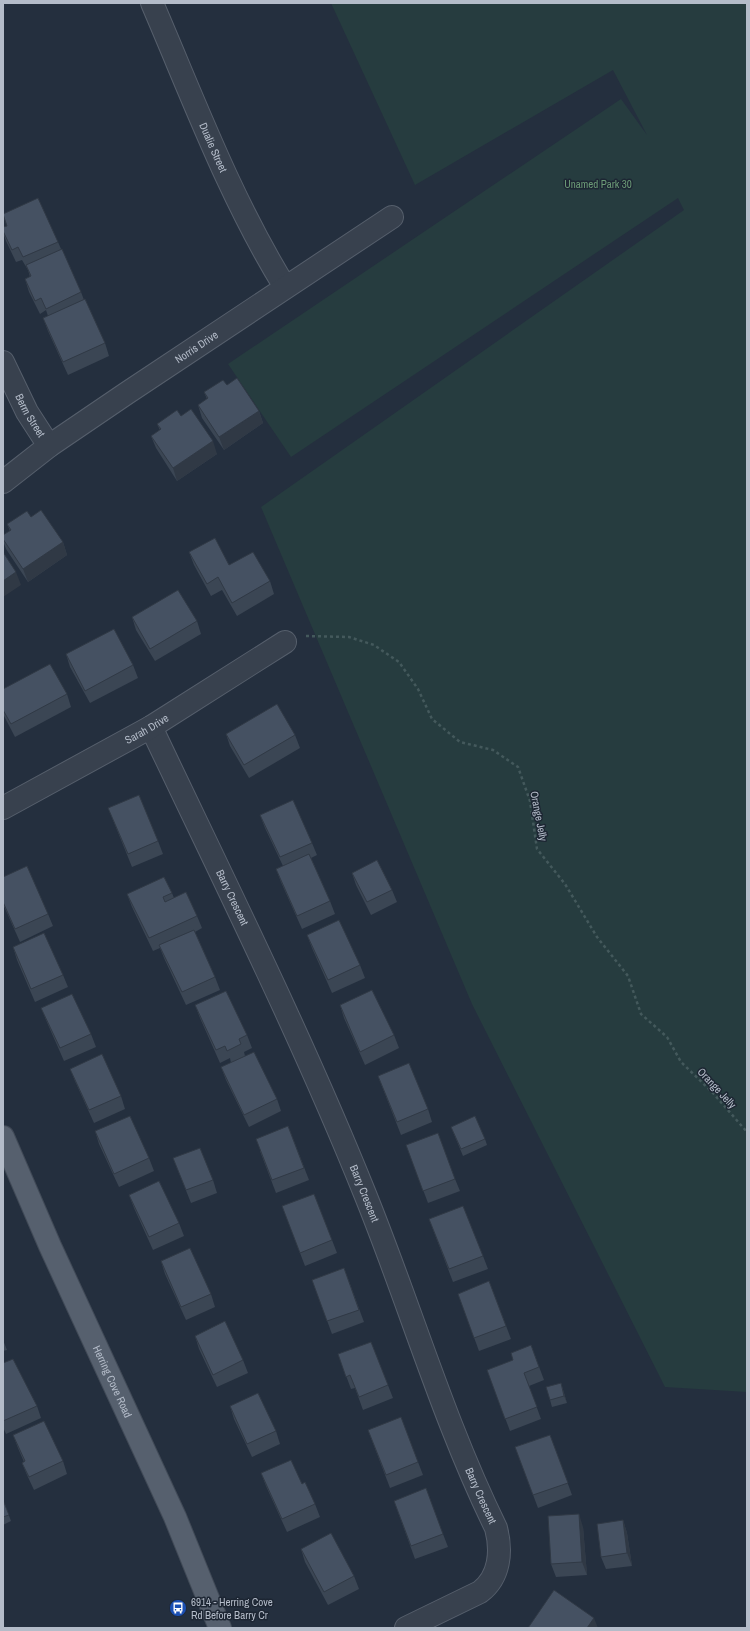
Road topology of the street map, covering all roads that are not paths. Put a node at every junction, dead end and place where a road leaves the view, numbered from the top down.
1 (152, 3) edge
2 (392, 217) dead end
3 (285, 287) junction
4 (3, 362) edge
5 (49, 446) junction
6 (3, 482) edge
7 (285, 642) road end
8 (151, 727) junction
9 (3, 808) edge
10 (3, 1137) edge
11 (220, 1628) edge
12 (406, 1628) edge

1 - 3 street, Dualie Street
2 - 3 street, Norris Drive
3 - 5 street, Norris Drive
4 - 5 street, Berm Street
5 - 6 street, Norris Drive
7 - 8 street, Sarah Drive
8 - 9 street, Sarah Drive
8 - 12 street, Barry Crescent
10 - 11 main road, Herring Cove Road

